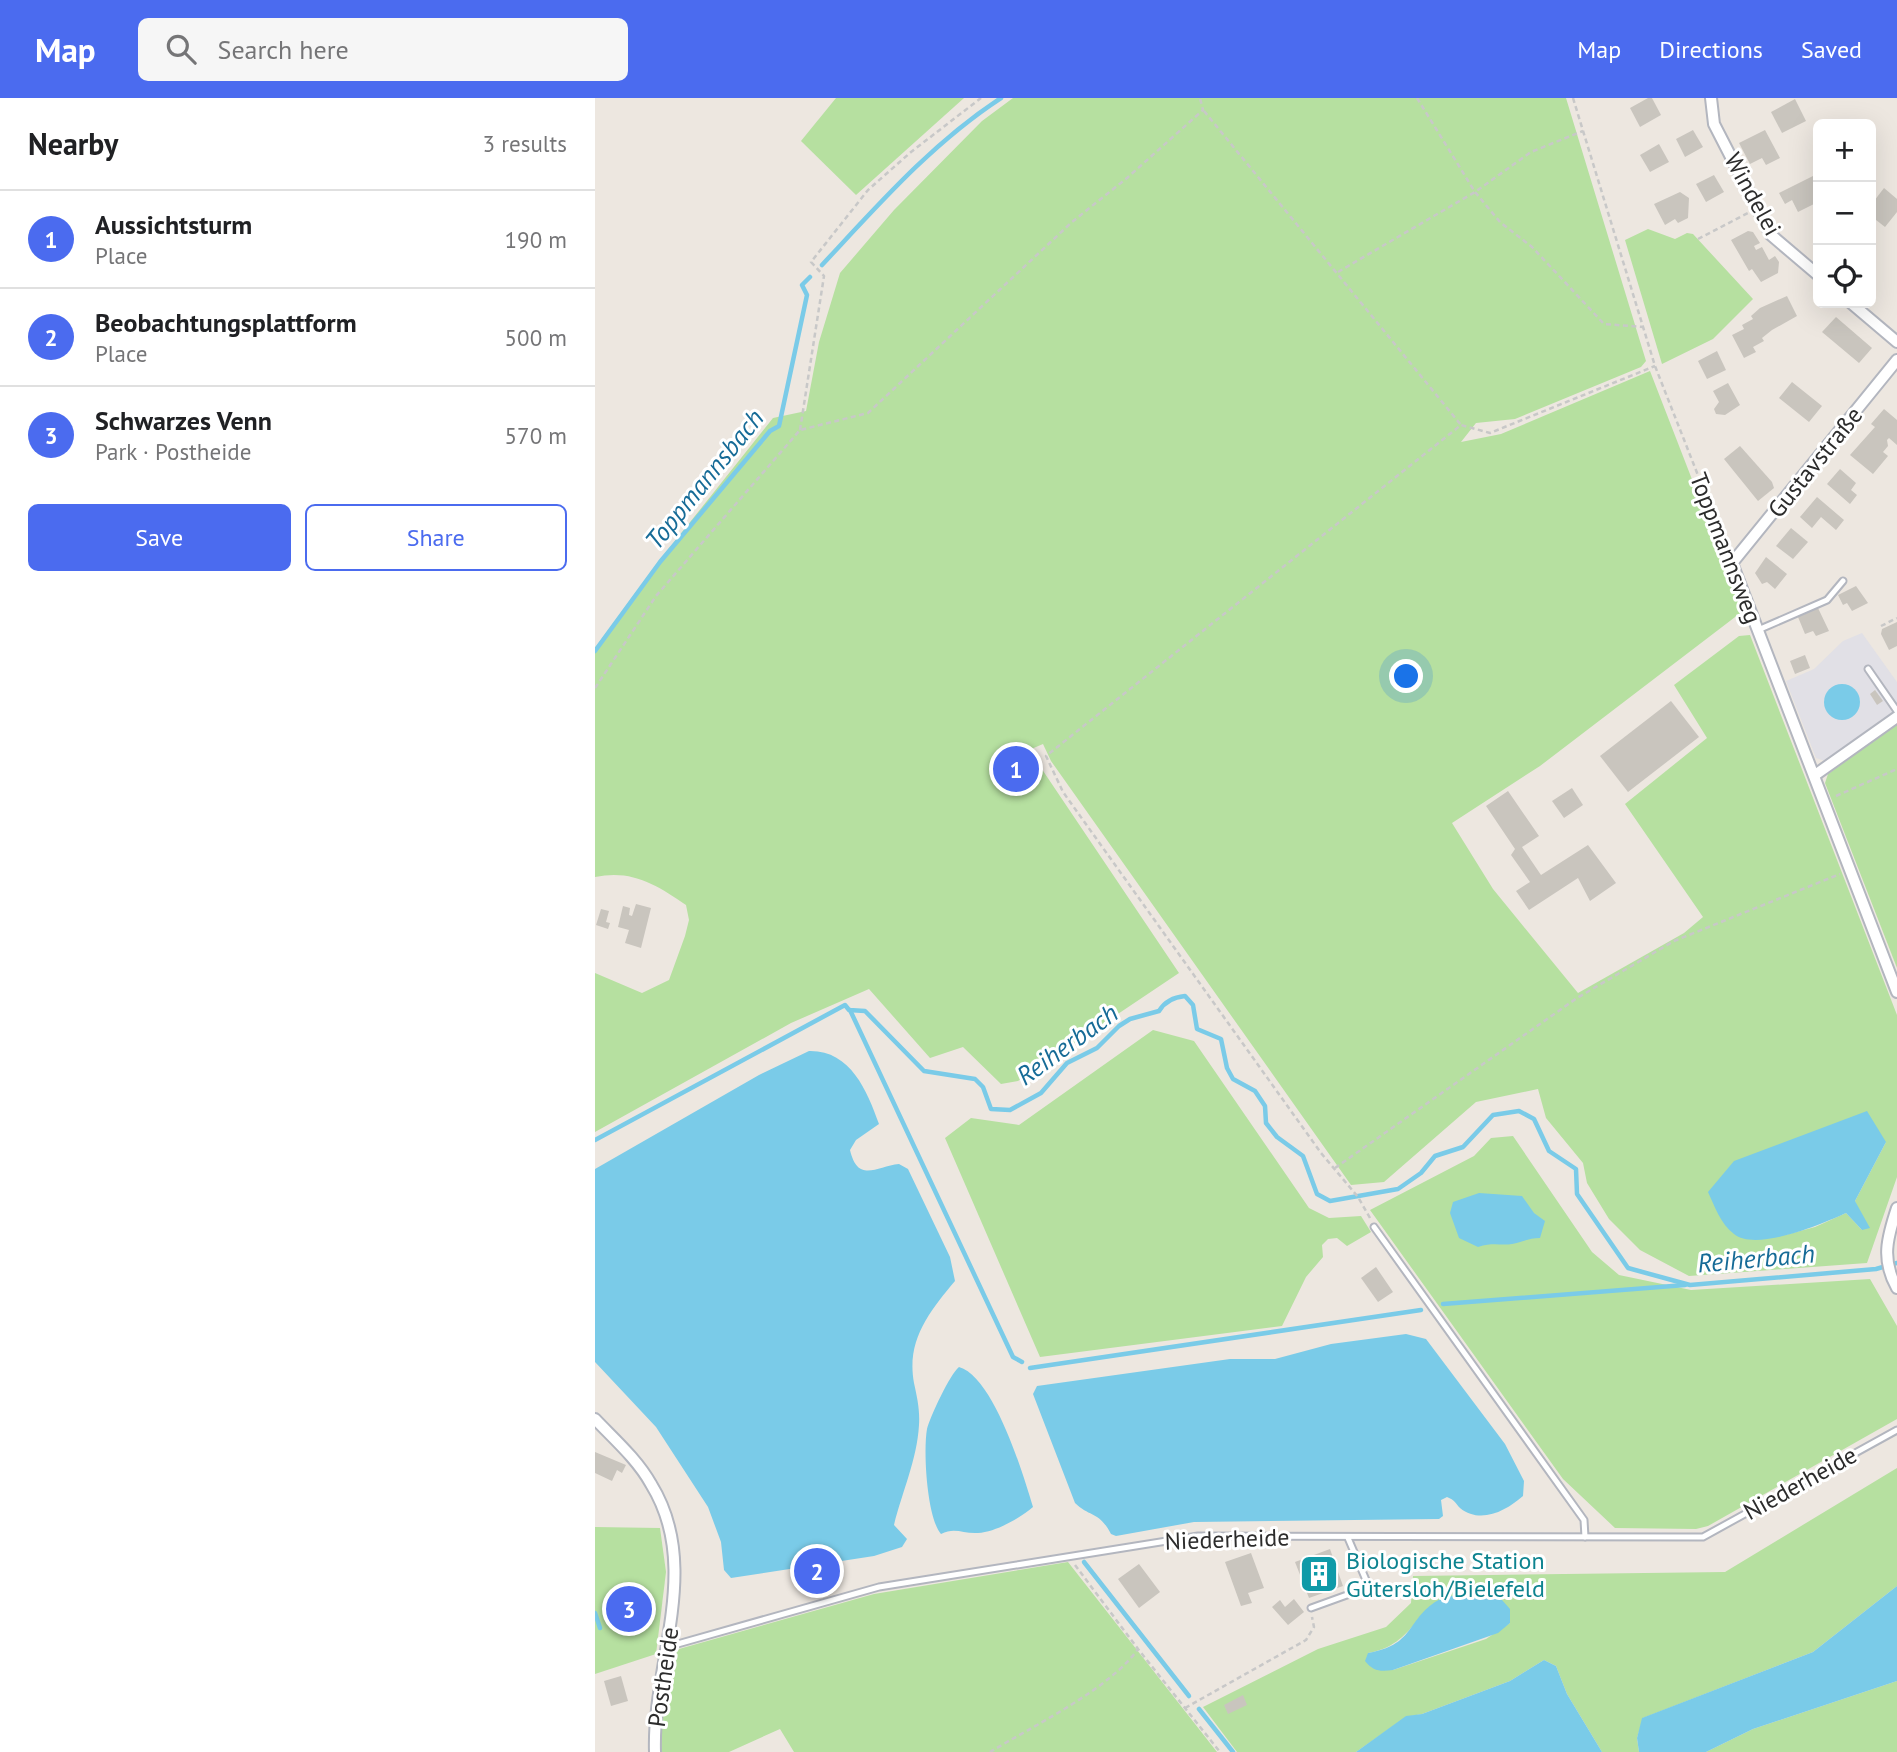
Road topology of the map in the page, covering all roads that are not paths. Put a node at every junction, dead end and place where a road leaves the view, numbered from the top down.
1 (1711, 98) edge
2 (1813, 271) edge
3 (1857, 308) edge
4 (1897, 342) edge
5 (1897, 360) edge
6 (1732, 563) joint
7 (1843, 581) dead end
8 (1758, 630) junction
9 (1868, 669) dead end
10 (1897, 711) edge
11 (1897, 717) edge
12 (1815, 775) junction
13 (1897, 992) edge
14 (1897, 1208) edge
15 (1374, 1227) road end
16 (1894, 1283) edge
17 (595, 1419) edge
18 (1897, 1430) edge
19 (1585, 1537) junction
20 (1348, 1538) junction
21 (1311, 1608) road end
22 (667, 1647) junction
23 (655, 1752) edge

1 - 2 street, Windelei
3 - 4 street
5 - 6 street, Gustavstraße
6 - 8 street, Toppmannsweg
7 - 8 lane
8 - 12 street, Toppmannsweg
9 - 10 lane
11 - 12 street
12 - 13 street, Toppmannsweg
14 - 16 street
15 - 19 lane
17 - 22 street, Postheide
18 - 19 lane, Niederheide
19 - 20 lane, Niederheide
20 - 21 lane
20 - 22 lane, Niederheide
22 - 23 street, Postheide

